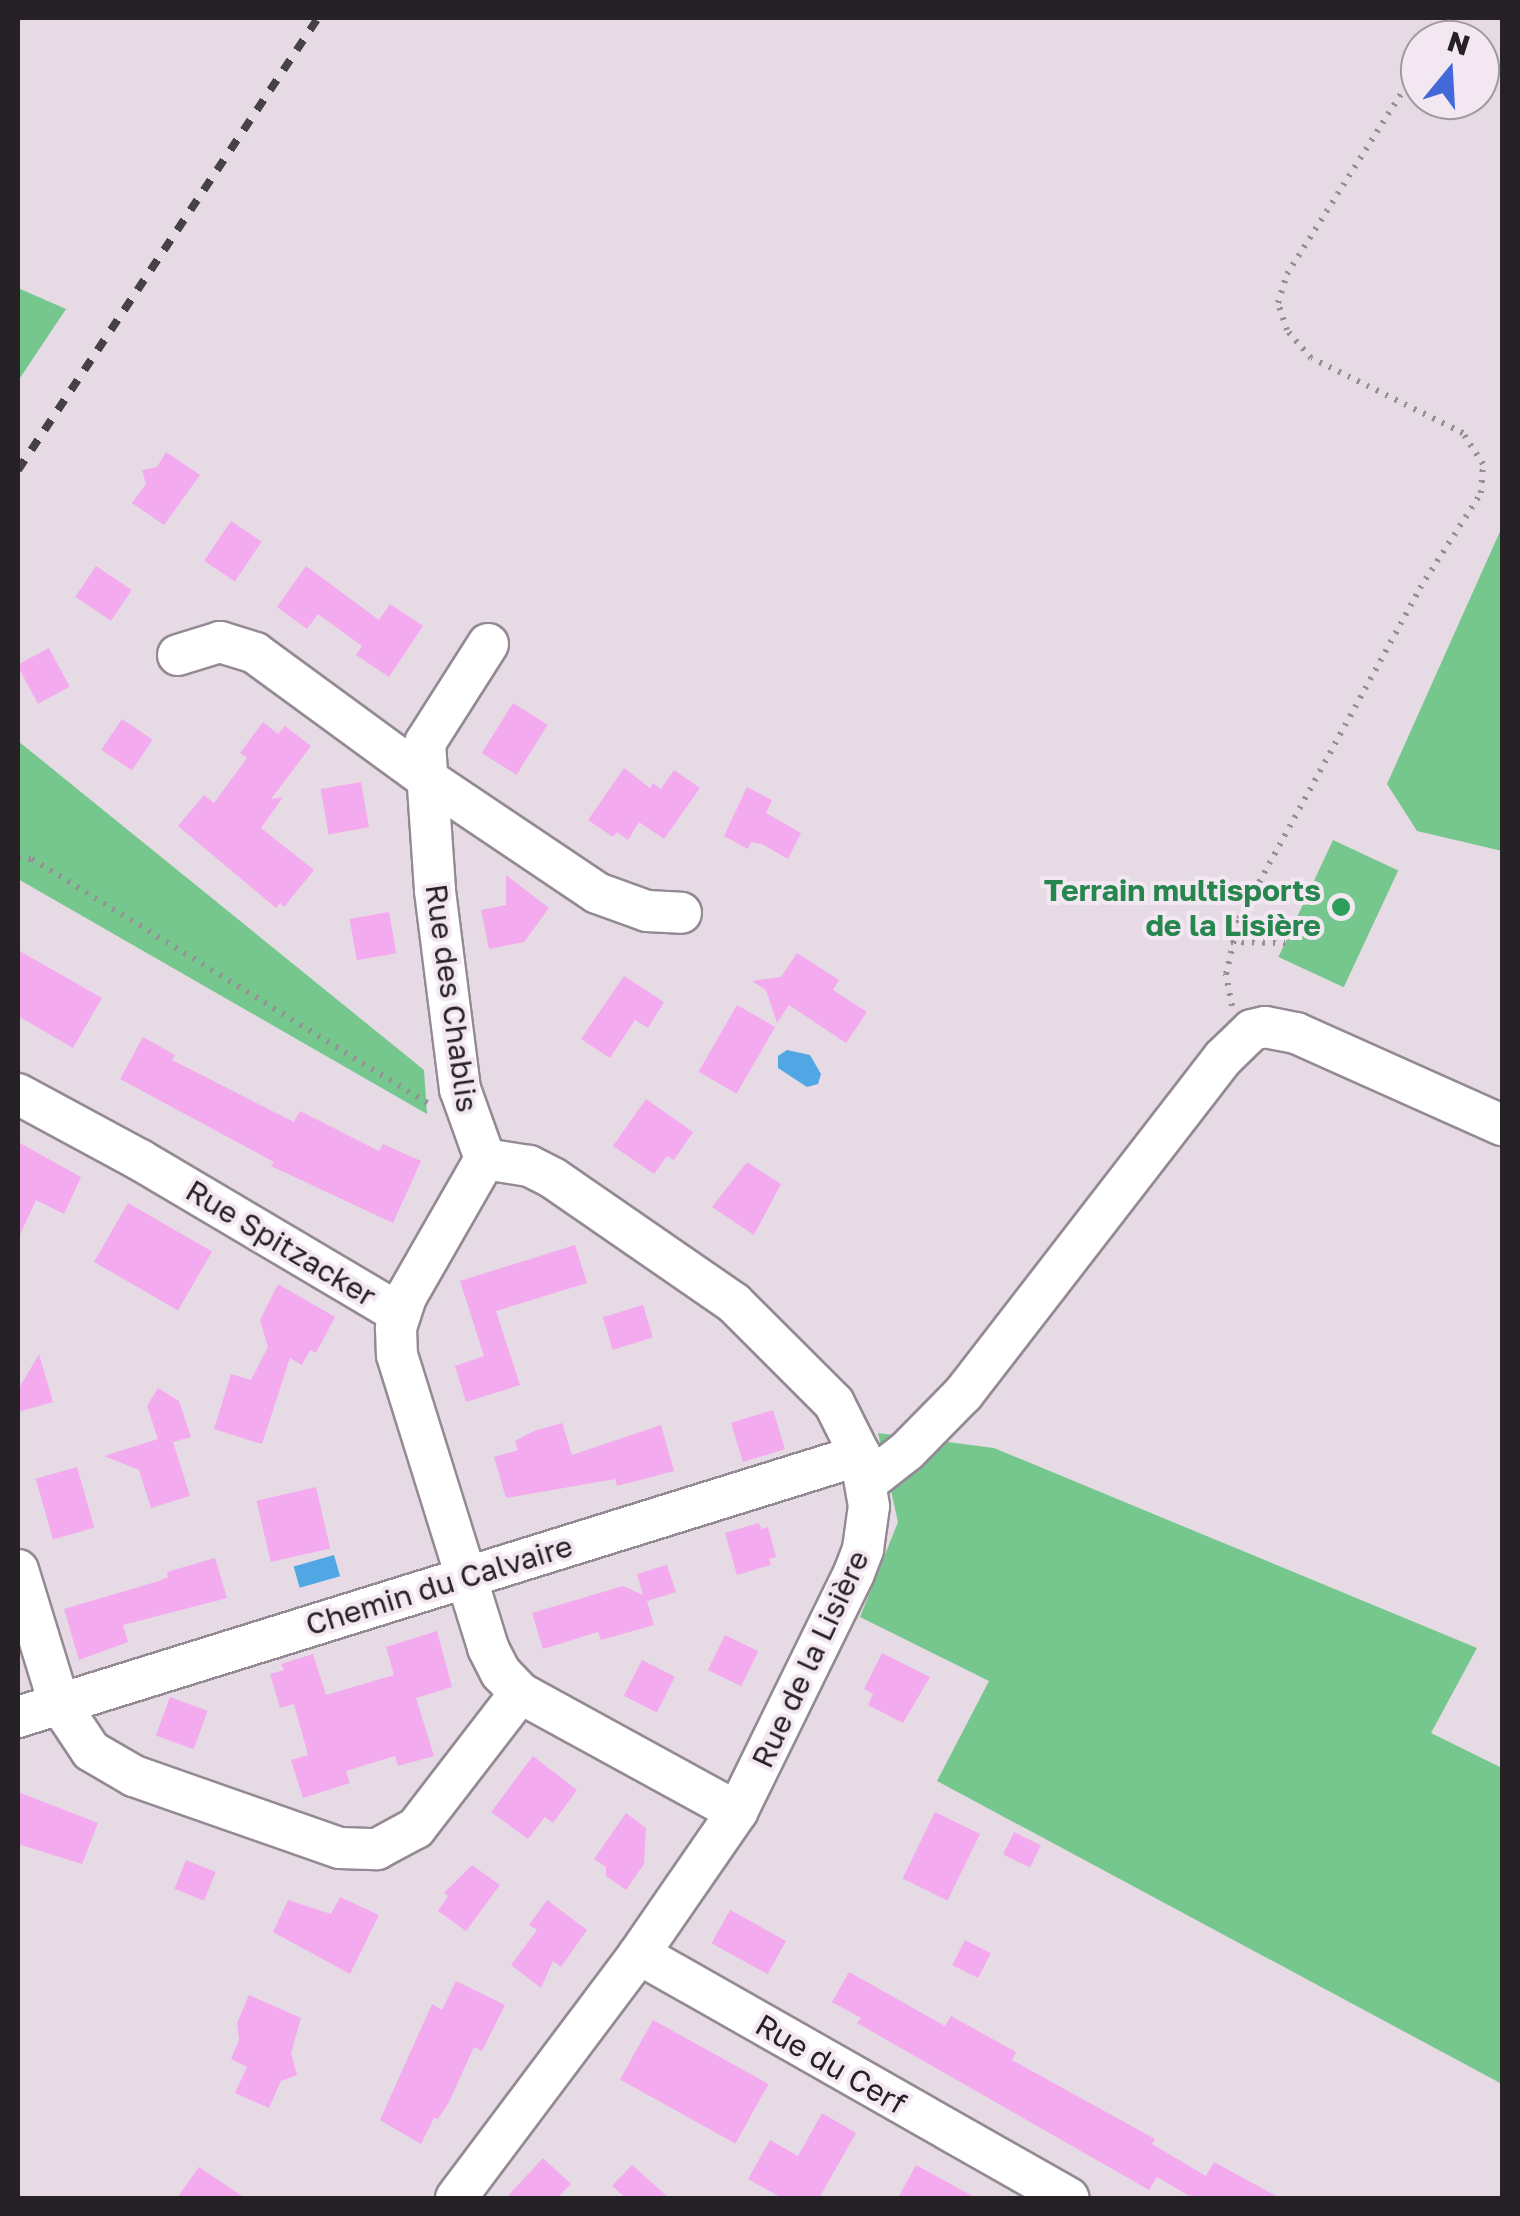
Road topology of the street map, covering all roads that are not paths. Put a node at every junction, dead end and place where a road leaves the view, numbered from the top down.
1 (488, 644) dead end
2 (178, 655) dead end
3 (426, 778) junction
4 (681, 912) dead end
5 (18, 1094) edge
6 (1502, 1125) edge
7 (479, 1145) junction
8 (400, 1314) junction
9 (863, 1469) junction
10 (18, 1570) edge
11 (465, 1577) junction
12 (520, 1693) junction
13 (59, 1704) junction
14 (18, 1716) edge
15 (737, 1812) junction
16 (638, 1954) junction
17 (1017, 2186) edge
18 (456, 2198) edge
19 (1068, 2198) edge

1 - 3 street, Rue des Chablis
2 - 3 street
3 - 4 street
3 - 7 street, Rue des Chablis
5 - 8 street, Rue Spitzacker
6 - 9 street
7 - 8 street
7 - 9 street
8 - 11 street, Rue Spitzacker
9 - 11 street, Chemin du Calvaire
9 - 15 street, Rue de la Lisière
10 - 13 street
11 - 12 street, Rue Spitzacker
11 - 13 street, Chemin du Calvaire
12 - 13 street
12 - 15 street, Rue Spitzacker
13 - 14 street, Chemin du Calvaire
15 - 16 street, Rue de la Lisière
16 - 17 street, Rue du Cerf
16 - 18 street, Rue de la Lisière
17 - 19 street, Rue du Cerf

